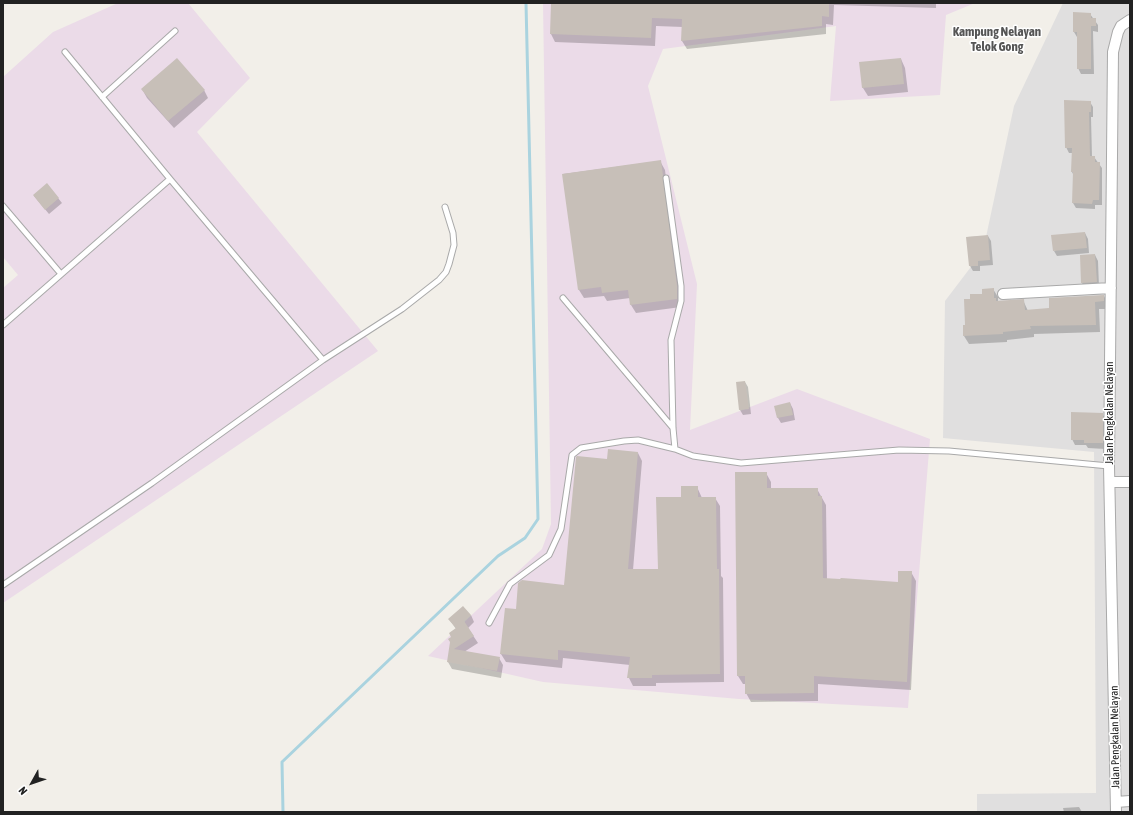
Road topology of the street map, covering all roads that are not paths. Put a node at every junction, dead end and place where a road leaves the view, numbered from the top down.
1 (1130, 20) edge
2 (175, 31) dead end
3 (64, 52) dead end
4 (102, 97) junction
5 (666, 178) dead end
6 (170, 179) junction
7 (3, 206) edge
8 (445, 207) dead end
9 (61, 274) junction
10 (1111, 288) junction
11 (1003, 294) dead end
12 (563, 298) dead end
13 (3, 325) edge
14 (323, 360) junction
15 (673, 428) junction
16 (674, 449) junction
17 (1109, 466) junction
18 (1110, 482) junction
19 (1130, 482) edge
20 (3, 585) edge
21 (489, 623) dead end
22 (1130, 801) edge
23 (1116, 807) edge

1 - 10 street, Jalan Pengkalan Nelayan
2 - 4 lane
3 - 4 lane
4 - 6 lane
5 - 15 lane
6 - 9 lane
6 - 14 lane
7 - 9 lane
8 - 14 lane
9 - 13 lane
10 - 11 street
10 - 17 street, Jalan Pengkalan Nelayan
12 - 15 lane
14 - 20 lane
15 - 16 lane
16 - 17 lane
16 - 21 lane
17 - 18 street, Jalan Pengkalan Nelayan
18 - 19 street
18 - 23 street, Jalan Pengkalan Nelayan
22 - 23 street

